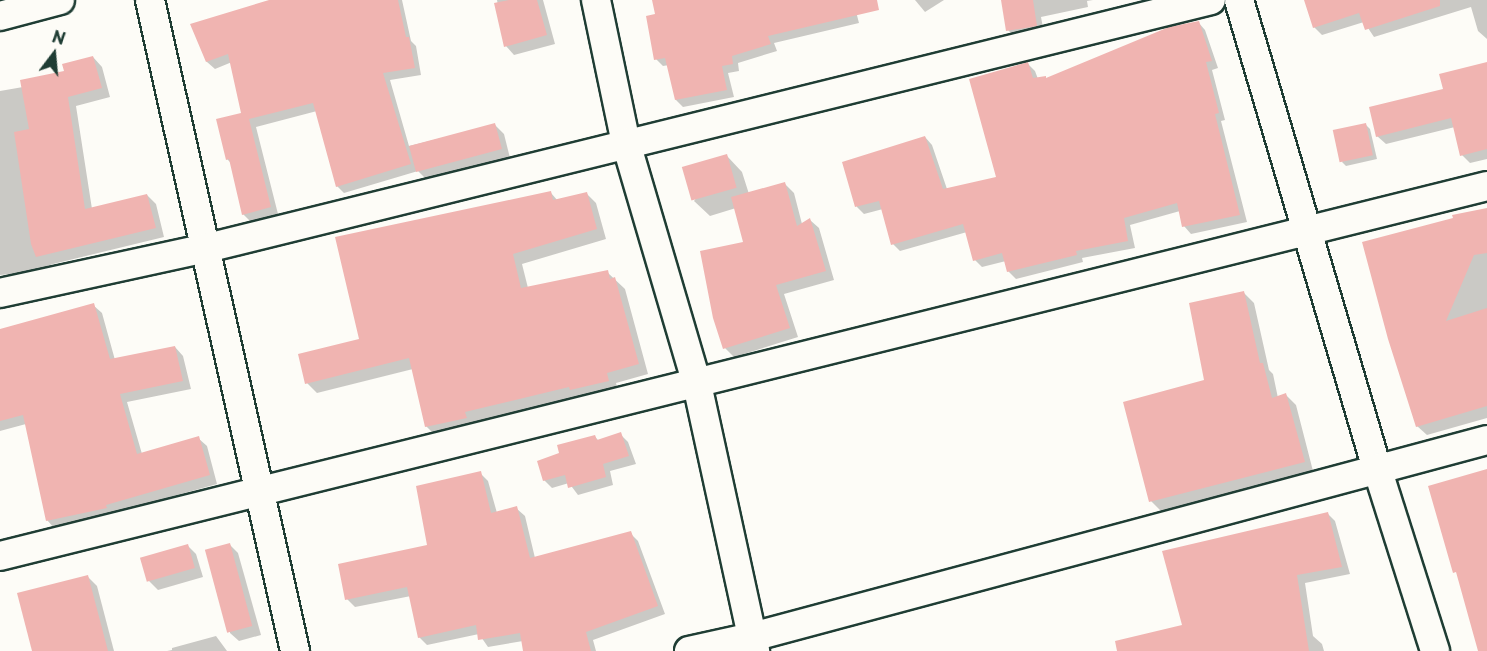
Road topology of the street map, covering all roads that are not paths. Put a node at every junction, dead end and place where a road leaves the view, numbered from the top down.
1 (60, 0) edge
2 (150, 0) edge
3 (596, 0) edge
4 (1211, 0) edge
5 (1239, 0) edge
6 (0, 16) edge
7 (626, 143) junction
8 (1487, 186) edge
9 (1307, 231) junction
10 (207, 248) junction
11 (0, 293) edge
12 (697, 384) junction
13 (1487, 440) edge
14 (1377, 468) junction
15 (261, 493) junction
16 (0, 556) edge
17 (753, 644) edge
18 (295, 651) edge
19 (689, 651) edge
20 (1435, 651) edge

1 - 6 street
2 - 10 street
3 - 7 street
4 - 7 street
5 - 9 street
7 - 10 street
7 - 12 street
8 - 9 street
9 - 12 street
9 - 14 street
10 - 11 street
10 - 15 street
12 - 15 street
12 - 17 street
13 - 14 street
14 - 17 street
14 - 20 street
15 - 16 street
15 - 18 street
17 - 19 street

